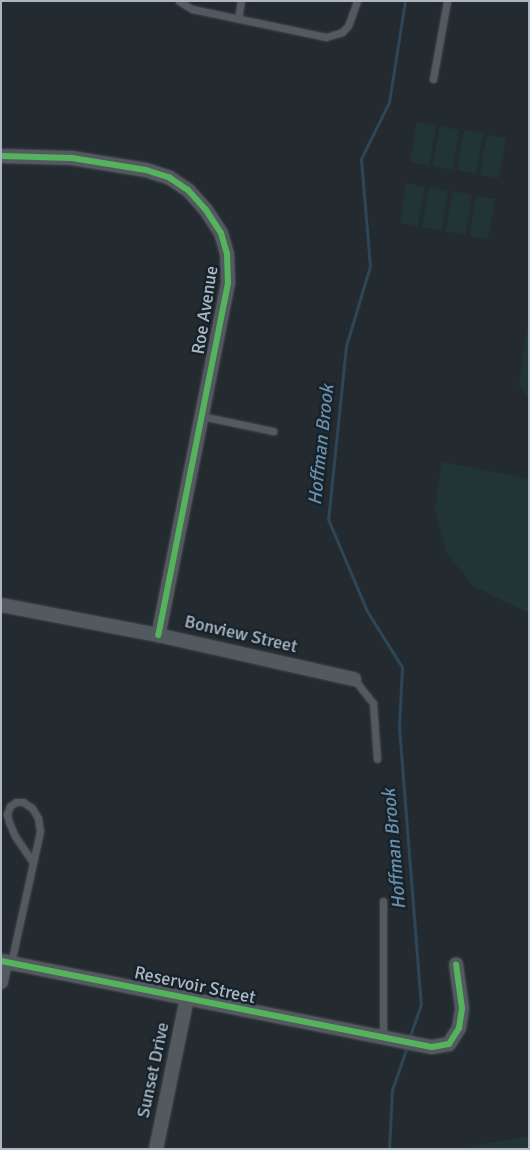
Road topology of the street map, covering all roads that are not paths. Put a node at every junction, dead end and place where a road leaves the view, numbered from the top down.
1 (179, 1) edge
2 (242, 1) edge
3 (357, 1) edge
4 (447, 1) edge
5 (238, 19) junction
6 (433, 79) dead end
7 (1, 156) edge
8 (201, 416) junction
9 (273, 431) dead end
10 (1, 605) edge
11 (158, 635) junction
12 (354, 679) joint
13 (377, 759) dead end
14 (32, 861) junction
15 (383, 900) dead end
16 (6, 961) edge
17 (456, 964) dead end
18 (1, 982) edge
19 (187, 998) junction
20 (383, 1039) junction
21 (156, 1149) edge

1 - 5 lane
2 - 5 lane
3 - 5 lane
4 - 6 lane
7 - 8 street, Roe Avenue
8 - 9 lane
8 - 11 street, Roe Avenue
10 - 11 street, Bonview Street
11 - 12 street, Bonview Street
12 - 13 lane
14 - 14 lane
14 - 16 lane
15 - 20 lane
16 - 18 street
16 - 19 street, Reservoir Street
17 - 20 street, Reservoir Street
19 - 20 street, Reservoir Street
19 - 21 street, Sunset Drive

